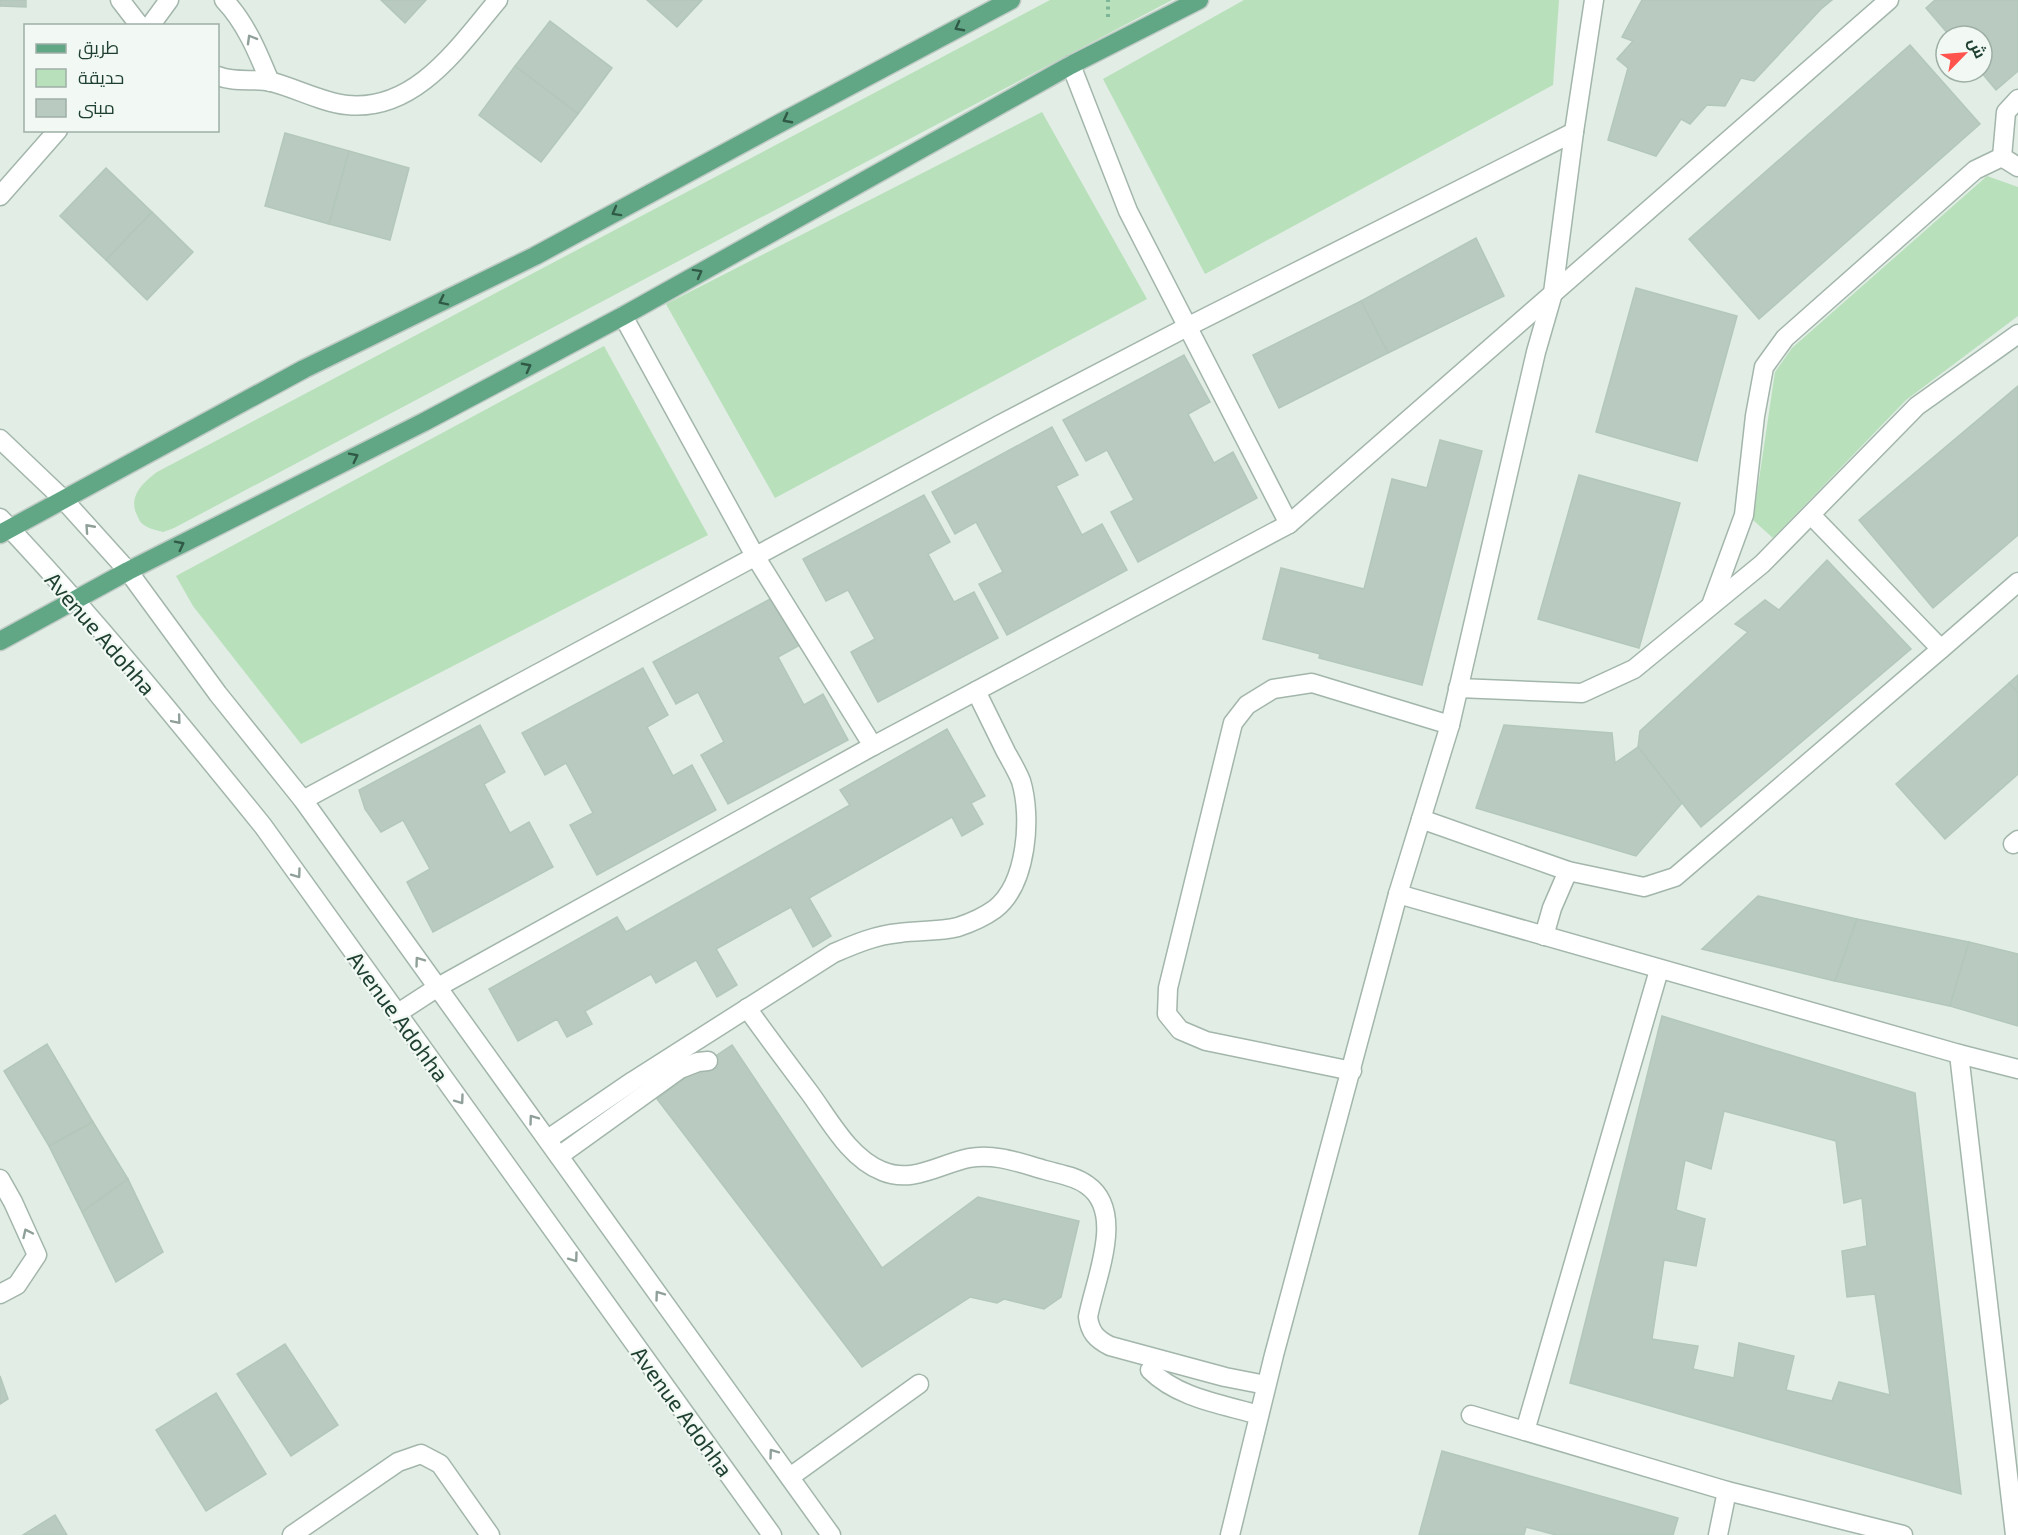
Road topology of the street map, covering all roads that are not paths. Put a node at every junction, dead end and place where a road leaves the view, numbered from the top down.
1 (120, 0) edge
2 (170, 0) edge
3 (224, 0) edge
4 (498, 0) edge
5 (1011, 0) edge
6 (1199, 0) edge
7 (1594, 0) edge
8 (1888, 0) edge
9 (138, 24) edge
10 (152, 24) edge
11 (1071, 65) junction
12 (219, 76) edge
13 (270, 82) junction
14 (2018, 99) edge
15 (56, 132) edge
16 (1574, 132) junction
17 (2002, 157) junction
18 (2018, 167) edge
19 (0, 196) edge
20 (1553, 292) junction
21 (623, 316) junction
22 (1187, 327) junction
23 (2018, 334) edge
24 (0, 439) edge
25 (63, 499) junction
26 (1811, 515) junction
27 (1289, 524) junction
28 (3, 527) edge
29 (755, 556) junction
30 (128, 572) junction
31 (2018, 582) edge
32 (75, 602) junction
33 (1710, 607) junction
34 (0, 641) edge
35 (1941, 650) junction
36 (1458, 688) junction
37 (976, 691) junction
38 (1450, 724) junction
39 (873, 746) junction
40 (303, 800) junction
41 (1421, 819) junction
42 (1568, 871) junction
43 (1398, 894) junction
44 (1544, 936) junction
45 (1659, 970) junction
46 (438, 987) junction
47 (747, 1008) junction
48 (398, 1013) junction
49 (1959, 1054) junction
50 (708, 1061) dead end
51 (2018, 1069) edge
52 (1352, 1071) junction
53 (548, 1139) junction
54 (559, 1156) junction
55 (0, 1179) edge
56 (0, 1294) edge
57 (1150, 1370) dead end
58 (919, 1384) dead end
59 (1266, 1385) junction
60 (1259, 1415) junction
61 (1471, 1415) dead end
62 (1525, 1431) junction
63 (790, 1477) junction
64 (1727, 1491) junction
65 (292, 1535) edge
66 (490, 1535) edge
67 (772, 1535) edge
68 (831, 1535) edge
69 (1230, 1535) edge
70 (1718, 1535) edge
71 (1903, 1535) edge
72 (2014, 1535) edge

1 - 9 street
2 - 10 street
13 -> 3 street
4 - 13 street
5 -> 25 main road
6 - 11 main road
7 - 16 street
8 - 20 street
21 -> 11 main road
11 - 22 street
12 - 13 street
14 - 17 street
15 - 19 street
16 - 20 street
16 - 22 street
17 - 18 street
17 - 33 street
20 - 27 street
20 - 36 street
21 - 29 street
30 -> 21 main road
22 - 27 street
22 - 29 street
23 - 26 street
24 - 25 street
25 - 28 main road
30 -> 25 street
26 - 33 street
26 - 35 street
27 - 37 street
28 - 32 street, Avenue Adohha
29 - 39 street
29 - 40 street
30 - 32 main road
30 - 40 street
31 - 35 street
32 - 34 main road
32 -> 48 street, Avenue Adohha
33 - 36 street
35 - 42 street
36 - 38 street
37 - 39 street
37 - 47 street
38 - 41 street
38 - 52 street
39 - 46 street
46 -> 40 street
41 - 42 street
41 - 43 street
42 - 44 street
43 - 44 street
43 - 52 street
44 - 45 street
45 - 49 street
45 - 62 street
46 - 48 street
53 -> 46 street
47 - 53 street
47 - 59 street
48 -> 67 street, Avenue Adohha
49 - 51 street
49 - 72 street
50 - 54 street
52 - 59 street
53 - 54 street
63 -> 54 street
56 -> 55 street
57 - 60 street
58 - 63 street
59 - 60 street
60 - 69 street
61 - 62 street
62 - 64 street
63 - 68 street
64 - 70 street
64 - 71 street
65 - 66 street

